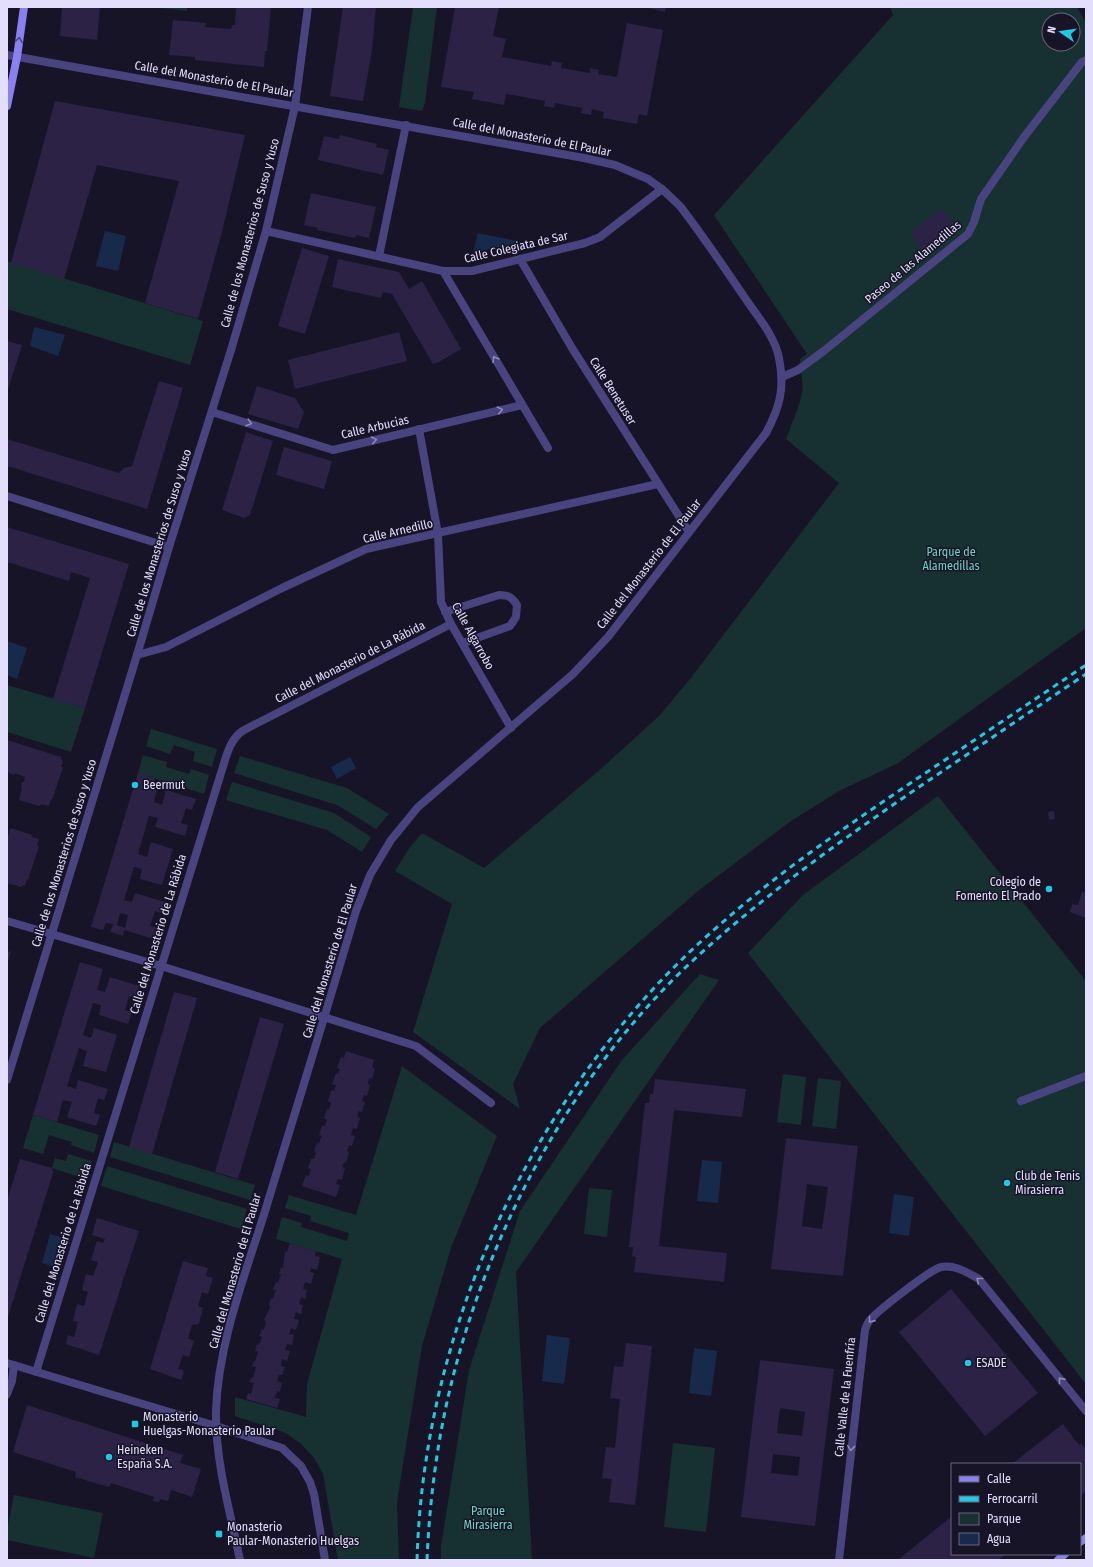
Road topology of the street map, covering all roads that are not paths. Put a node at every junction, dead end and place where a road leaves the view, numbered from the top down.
1 (24, 7) edge
2 (308, 7) edge
3 (7, 55) edge
4 (17, 57) junction
5 (1086, 60) edge
6 (7, 106) edge
7 (295, 106) junction
8 (406, 125) junction
9 (662, 189) junction
10 (266, 231) junction
11 (379, 256) junction
12 (520, 259) junction
13 (443, 271) junction
14 (782, 377) junction
15 (522, 405) junction
16 (212, 412) junction
17 (419, 429) junction
18 (548, 448) dead end
19 (658, 484) junction
20 (7, 496) edge
21 (689, 532) junction
22 (438, 534) junction
23 (169, 547) junction
24 (445, 612) junction
25 (451, 624) junction
26 (463, 643) junction
27 (137, 655) junction
28 (511, 728) junction
29 (7, 921) edge
30 (52, 934) junction
31 (161, 966) junction
32 (324, 1016) junction
33 (1086, 1076) edge
34 (7, 1080) edge
35 (1021, 1101) dead end
36 (491, 1103) dead end
37 (10, 1364) edge
38 (36, 1372) junction
39 (7, 1394) edge
40 (1086, 1411) edge
41 (216, 1426) junction
42 (240, 1560) edge
43 (325, 1560) edge
44 (839, 1560) edge

4 -> 1 street
2 - 7 street, Calle de los Monasterios de Suso y Yuso
3 - 4 street, Calle del Monasterio de El Paular
4 - 6 street
4 - 7 street, Calle del Monasterio de El Paular
5 - 14 street, Paseo de las Alamedillas
7 - 8 street, Calle del Monasterio de El Paular
7 - 10 street, Calle de los Monasterios de Suso y Yuso
8 - 9 street, Calle del Monasterio de El Paular
8 - 11 street
9 - 12 street, Calle Colegiata de Sar
9 - 14 street, Calle del Monasterio de El Paular
10 - 11 street, Calle Colegiata de Sar
10 - 16 street, Calle de los Monasterios de Suso y Yuso
11 - 13 street, Calle Colegiata de Sar
12 - 13 street, Calle Colegiata de Sar
12 - 19 street, Calle Benetuser
15 -> 13 street
14 - 21 street, Calle del Monasterio de El Paular
17 -> 15 street, Calle Arbucias
15 - 18 street
16 -> 17 street, Calle Arbucias
16 - 23 street, Calle de los Monasterios de Suso y Yuso
17 - 22 street, Calle Algarrobo
19 - 21 street, Calle Benetuser
19 - 22 street, Calle Arnedillo
20 - 23 street
21 - 28 street, Calle del Monasterio de El Paular
22 - 24 street, Calle Algarrobo
22 - 27 street, Calle Arnedillo
23 - 27 street, Calle de los Monasterios de Suso y Yuso
24 - 25 street, Calle Algarrobo
24 - 26 street
25 - 26 street, Calle Algarrobo
25 - 31 street, Calle del Monasterio de La Rábida
26 - 28 street, Calle Algarrobo
27 - 30 street, Calle de los Monasterios de Suso y Yuso
28 - 32 street, Calle del Monasterio de El Paular
29 - 30 street
30 - 31 street
30 - 34 street, Calle de los Monasterios de Suso y Yuso
31 - 32 street
31 - 38 street, Calle del Monasterio de La Rábida
32 - 36 street
32 - 41 street, Calle del Monasterio de El Paular
33 - 35 street
37 - 38 street
37 - 39 street
38 - 41 street
40 -> 44 street, Calle Valle de la Fuenfría
41 - 42 street, Calle del Monasterio de El Paular
41 - 43 street

